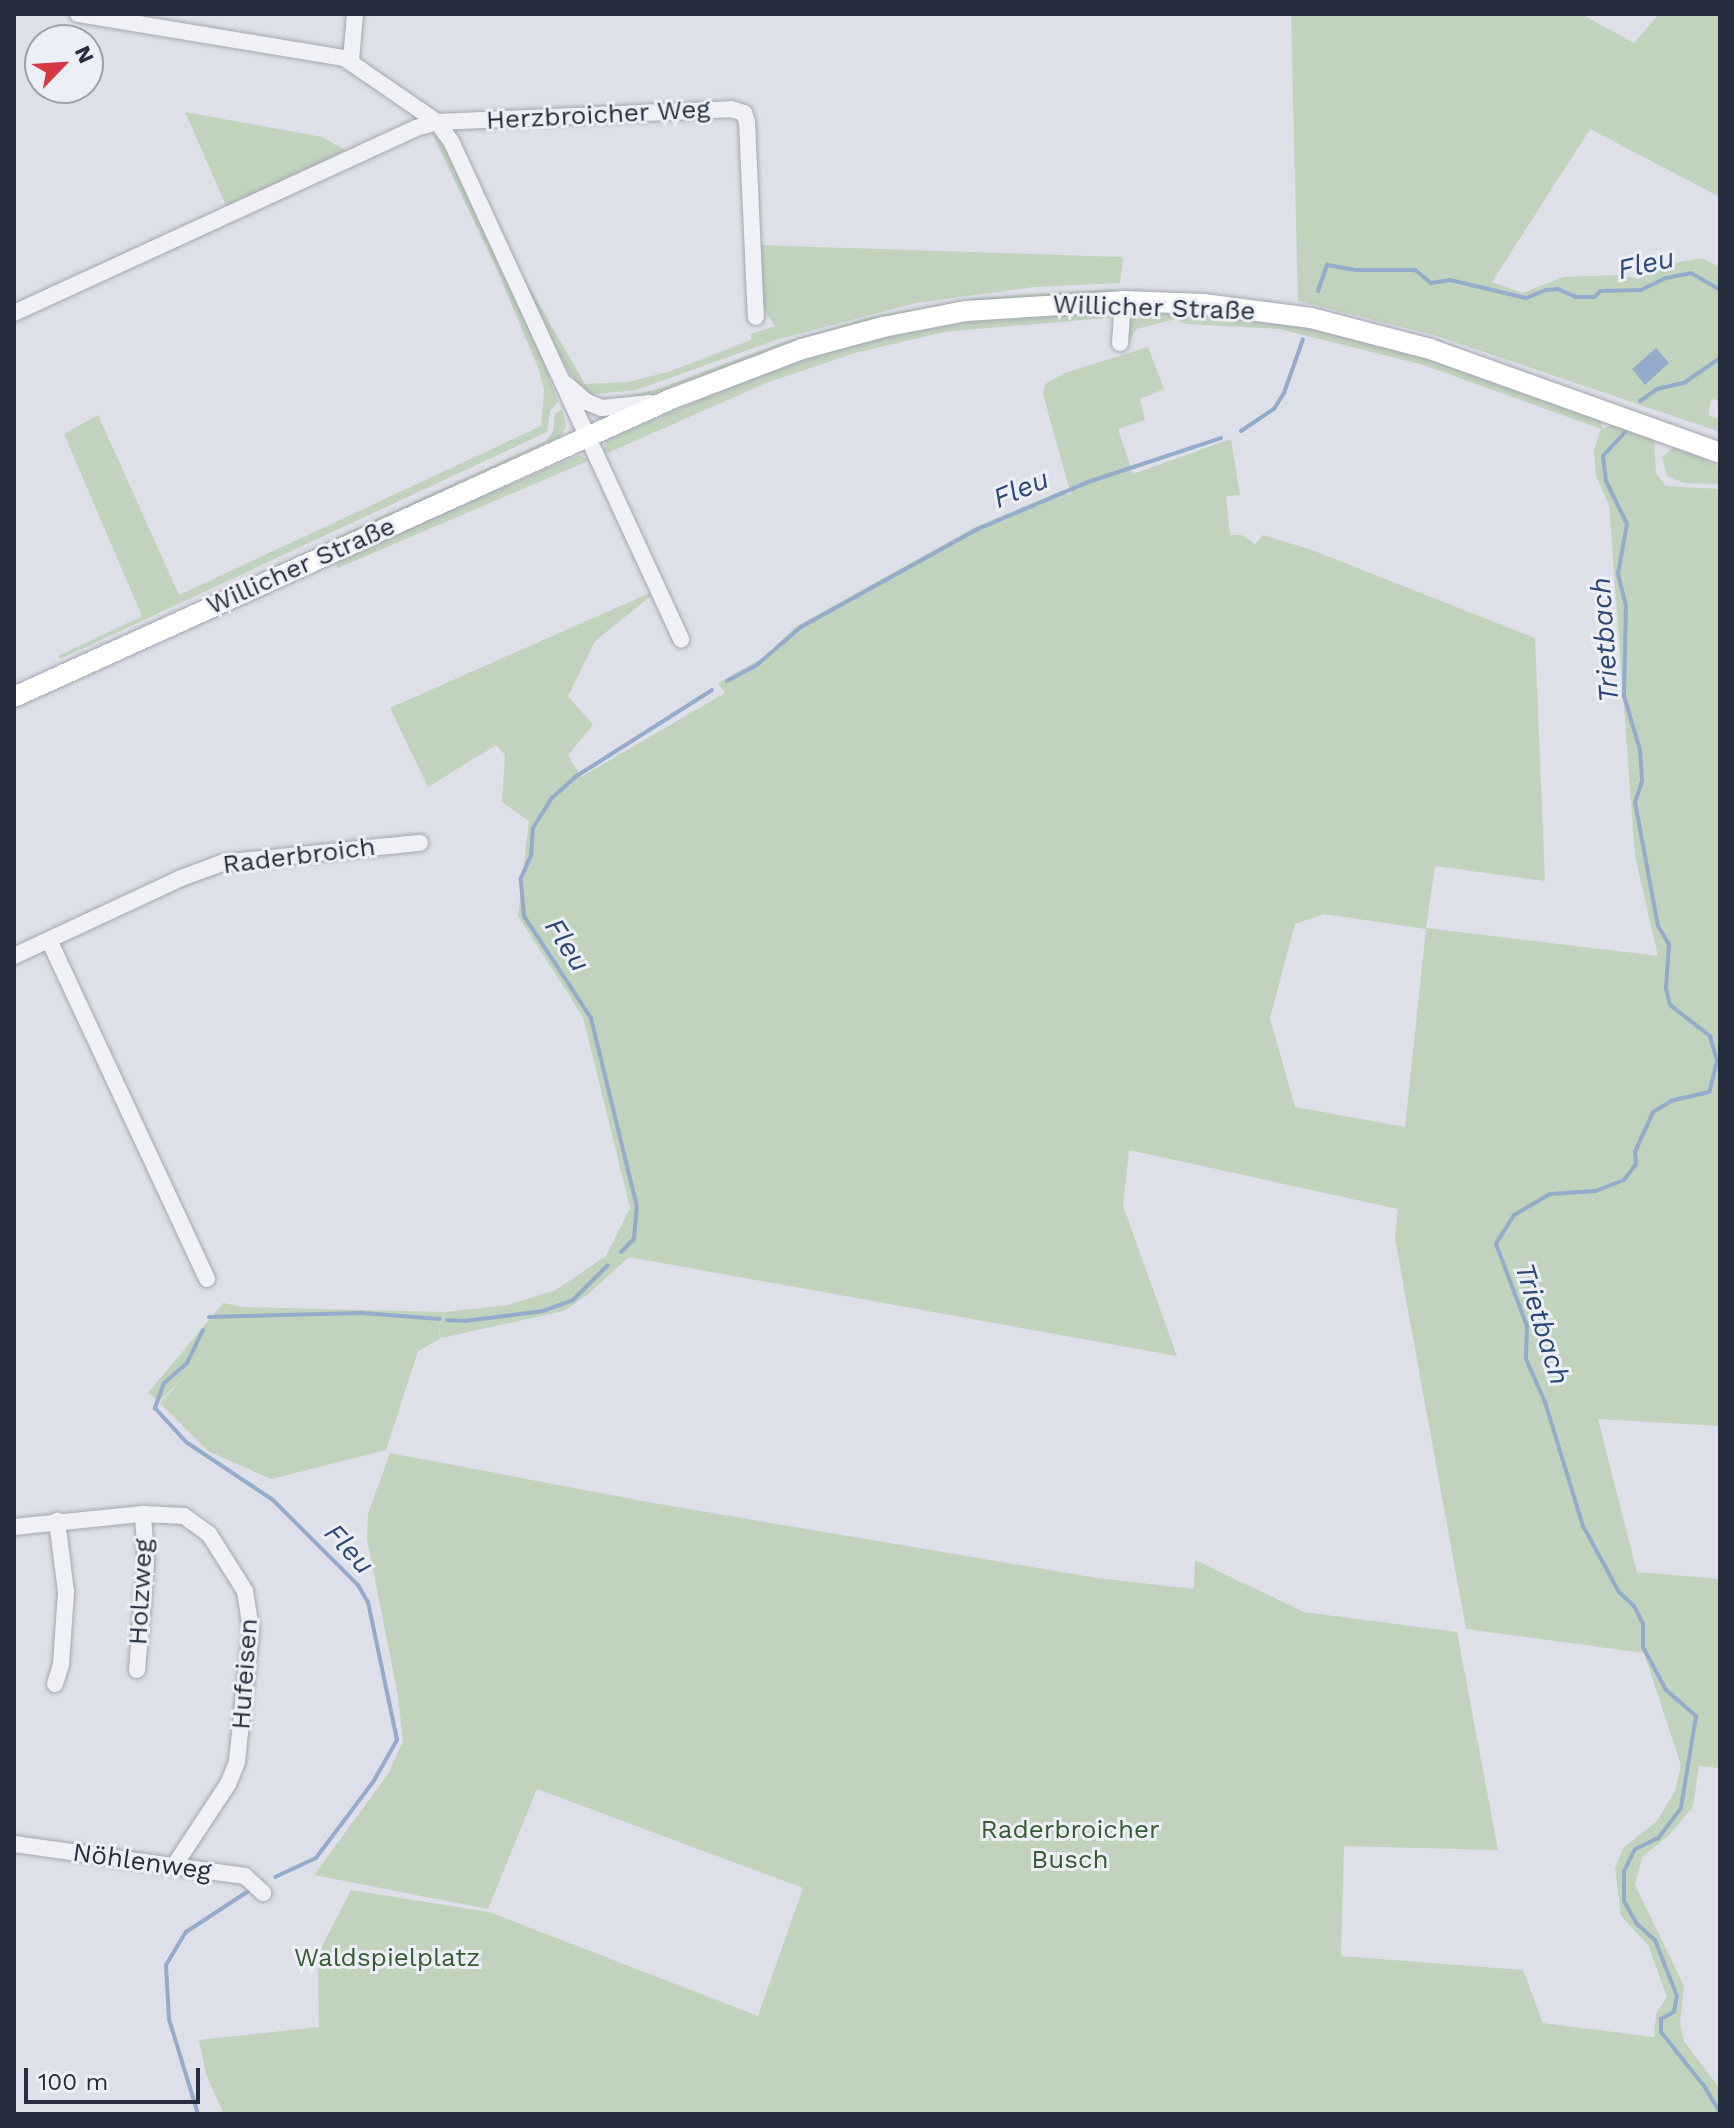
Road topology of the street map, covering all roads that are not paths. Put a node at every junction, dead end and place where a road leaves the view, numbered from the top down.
1 (78, 14) edge
2 (355, 14) edge
3 (351, 60) junction
4 (437, 122) junction
5 (1123, 301) junction
6 (14, 313) edge
7 (756, 317) dead end
8 (1120, 343) dead end
9 (559, 377) junction
10 (671, 399) junction
11 (588, 436) junction
12 (1720, 453) edge
13 (681, 639) dead end
14 (14, 697) edge
15 (420, 843) dead end
16 (49, 940) junction
17 (14, 956) edge
18 (207, 1279) dead end
19 (143, 1514) junction
20 (57, 1521) junction
21 (14, 1527) edge
22 (137, 1670) dead end
23 (55, 1684) dead end
24 (14, 1844) edge
25 (174, 1866) junction
26 (263, 1893) dead end

1 - 3 street, Herzbroicher Weg
2 - 3 street
3 - 4 street, Herzbroicher Weg
4 - 6 street, Herzbroicher Weg
4 - 7 street, Herzbroicher Weg
4 - 9 street, Herzbroicher Weg
5 - 8 street
5 - 10 main road, Willicher Straße
5 - 12 main road, Willicher Straße
9 - 10 street
9 - 11 street, Herzbroicher Weg
10 - 11 main road, Willicher Straße
11 - 13 street
11 - 14 main road, Willicher Straße
15 - 16 street, Raderbroich
16 - 17 street, Raderbroich
16 - 18 street
19 - 20 street, Hufeisen
19 - 22 street, Holzweg
19 - 25 street, Hufeisen
20 - 21 street, Hufeisen
20 - 23 street
24 - 25 street, Nöhlenweg
25 - 26 street, Nöhlenweg

